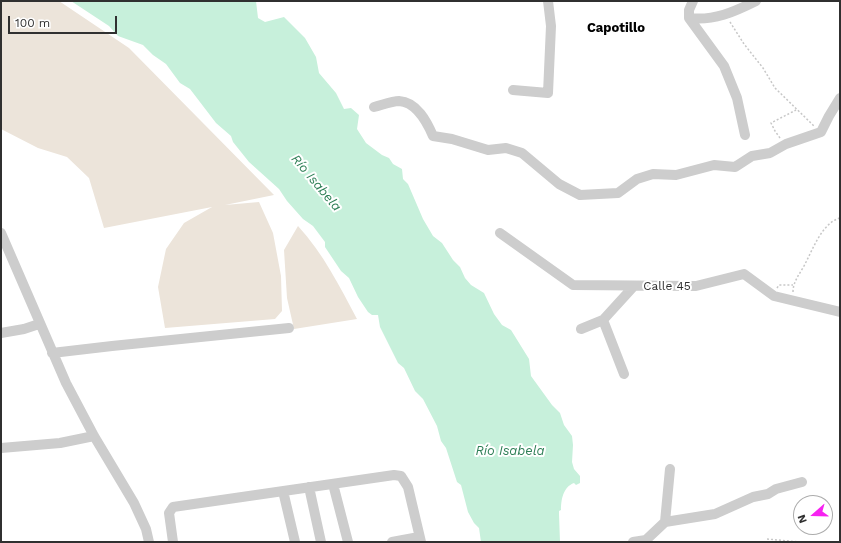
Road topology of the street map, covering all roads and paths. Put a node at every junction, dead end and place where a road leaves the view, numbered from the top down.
1 (548, 1) edge
2 (693, 1) edge
3 (756, 1) edge
4 (724, 14) junction
5 (689, 18) junction
6 (513, 90) dead end
7 (840, 98) edge
8 (374, 107) dead end
9 (796, 110) junction
10 (822, 132) junction
11 (745, 134) dead end
12 (786, 144) junction
13 (840, 218) edge
14 (1, 233) edge
15 (500, 233) dead end
16 (793, 284) junction
17 (634, 286) junction
18 (774, 296) junction
19 (792, 300) junction
20 (840, 312) edge
21 (603, 320) junction
22 (39, 324) junction
23 (289, 328) dead end
24 (581, 329) dead end
25 (1, 333) edge
26 (52, 354) junction
27 (624, 374) dead end
28 (94, 436) junction
29 (1, 448) edge
30 (670, 469) dead end
31 (802, 482) dead end
32 (333, 484) junction
33 (309, 487) junction
34 (283, 491) junction
35 (665, 522) junction
36 (767, 538) dead end
37 (420, 539) edge
38 (149, 542) edge
39 (173, 542) edge
40 (295, 542) edge
41 (321, 542) edge
42 (348, 542) edge
43 (392, 542) edge
44 (633, 542) edge
45 (799, 542) edge

1 - 6 street
2 - 5 street
3 - 4 street
4 - 5 street
4 - 9 path
5 - 11 street
7 - 10 street
8 - 12 street
9 - 10 path
9 - 12 path
10 - 12 street
13 - 16 path
14 - 22 street
15 - 17 street, Calle 45
16 - 18 path
16 - 19 path
17 - 18 street, Calle 45
17 - 21 street
18 - 19 street, Calle 45
19 - 20 street, Calle 45
21 - 24 street
21 - 27 street
22 - 25 street
22 - 26 street
23 - 26 street
26 - 28 street
28 - 29 street
28 - 38 street
30 - 35 street
31 - 35 street
32 - 33 street
32 - 37 street
32 - 42 street
33 - 34 street
33 - 41 street
34 - 39 street
34 - 40 street
35 - 44 street
36 - 45 path
37 - 43 street

